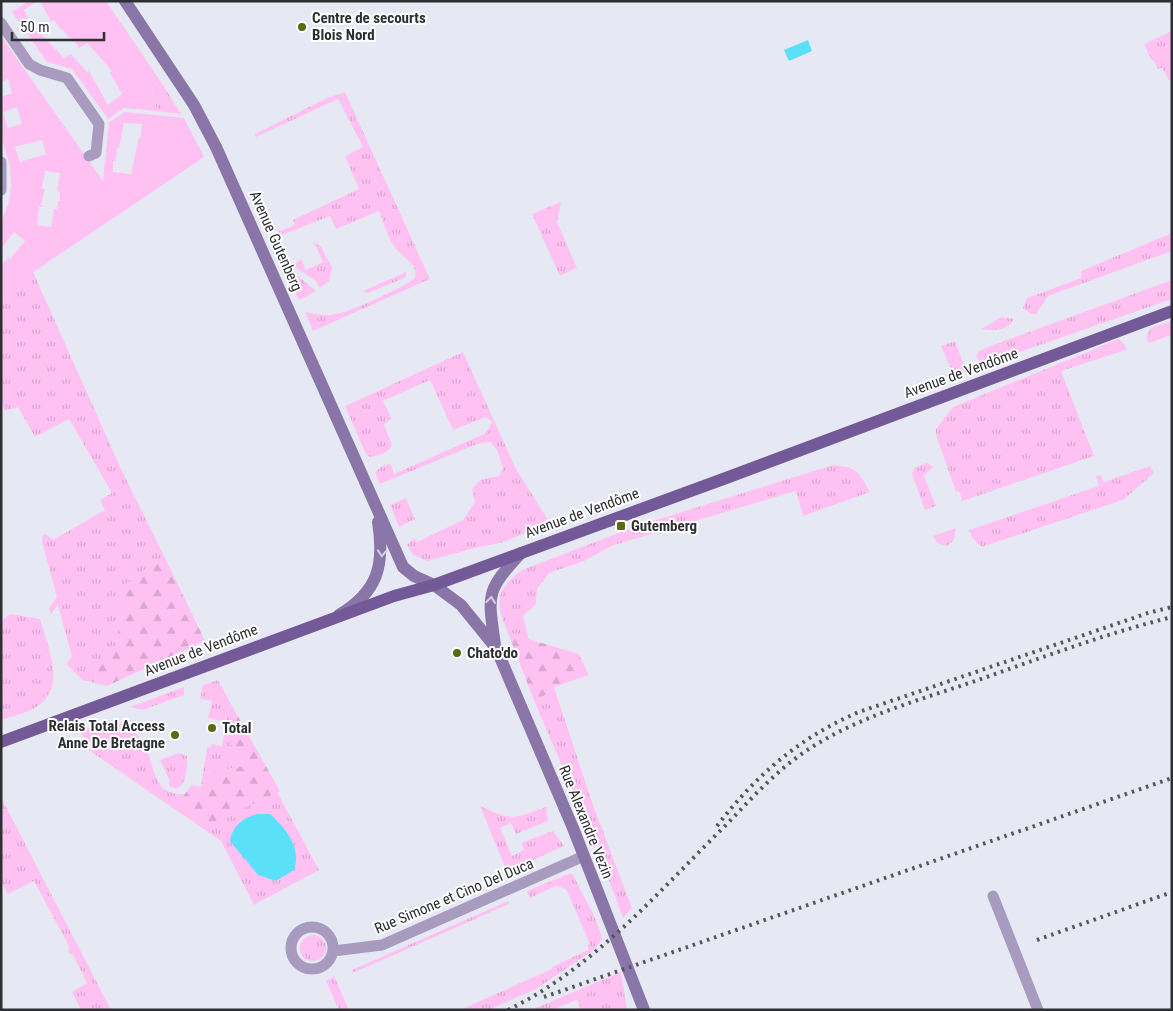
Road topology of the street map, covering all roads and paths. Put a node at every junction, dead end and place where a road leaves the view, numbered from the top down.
1 (125, 1) edge
2 (1, 23) edge
3 (89, 156) dead end
4 (1, 162) edge
5 (1, 190) edge
6 (1172, 311) edge
7 (376, 505) junction
8 (521, 553) junction
9 (434, 585) junction
10 (325, 622) junction
11 (496, 648) junction
12 (1, 742) edge
13 (584, 856) junction
14 (993, 896) dead end
15 (333, 951) dead end
16 (644, 1010) edge
17 (1038, 1010) edge

1 - 7 main road, Avenue Gutenberg
2 - 3 street
4 - 5 street
6 - 8 main road, Avenue de Vendôme
7 - 9 main road, Avenue Gutenberg
7 -> 10 main road, Avenue Gutenberg
8 - 9 main road, Avenue de Vendôme
11 -> 8 main road, Rue Alexandre Vezin
9 - 10 main road, Avenue de Vendôme
9 - 11 main road, Rue Alexandre Vezin
10 - 12 main road, Avenue de Vendôme
11 - 13 main road, Rue Alexandre Vezin
13 - 15 street, Rue Simone et Cino Del Duca
13 - 16 main road, Rue Alexandre Vezin
14 - 17 street

